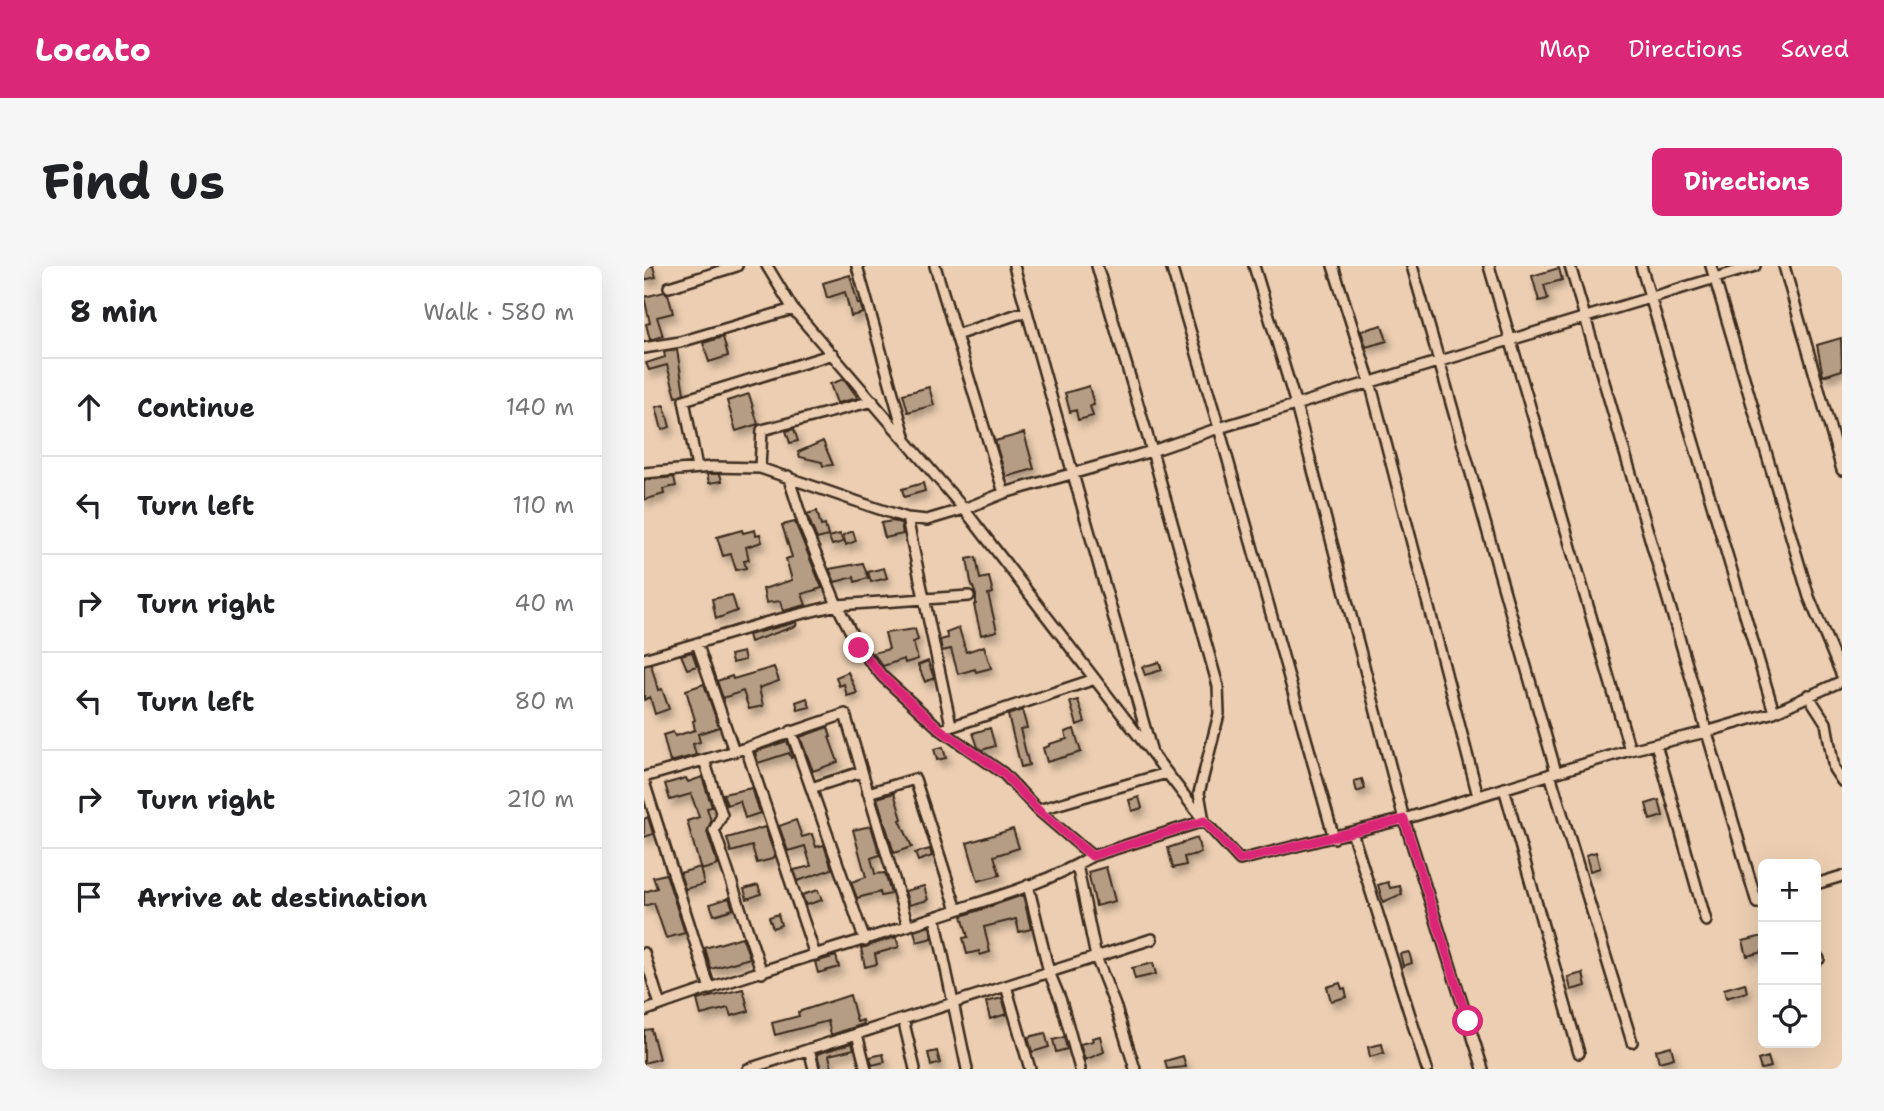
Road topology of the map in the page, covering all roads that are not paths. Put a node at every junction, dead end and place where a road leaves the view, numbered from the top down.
1 (737, 266) edge
2 (767, 266) edge
3 (857, 266) edge
4 (935, 266) edge
5 (1014, 266) edge
6 (1097, 266) edge
7 (1171, 266) edge
8 (1254, 266) edge
9 (1333, 266) edge
10 (1412, 266) edge
11 (1489, 266) edge
12 (1570, 266) edge
13 (1641, 266) edge
14 (1712, 266) edge
15 (1755, 266) edge
16 (1784, 266) edge
17 (1715, 278) junction
18 (669, 286) dead end
19 (1651, 297) junction
20 (793, 309) junction
21 (1027, 312) junction
22 (1586, 318) junction
23 (956, 335) junction
24 (1511, 340) junction
25 (644, 348) edge
26 (833, 354) junction
27 (1439, 361) junction
28 (1370, 382) junction
29 (873, 401) junction
30 (1296, 405) junction
31 (1220, 428) junction
32 (906, 441) junction
33 (1152, 451) junction
34 (697, 468) junction
35 (760, 468) junction
36 (1842, 470) edge
37 (644, 473) edge
38 (1074, 474) junction
39 (788, 476) junction
40 (1004, 493) junction
41 (964, 509) junction
42 (907, 518) junction
43 (969, 596) dead end
44 (924, 600) junction
45 (837, 605) junction
46 (697, 643) junction
47 (644, 659) edge
48 (1842, 678) edge
49 (1095, 679) junction
50 (1808, 695) junction
51 (1773, 712) junction
52 (951, 725) junction
53 (941, 730) junction
54 (791, 731) junction
55 (1706, 732) junction
56 (1656, 744) junction
57 (746, 748) junction
58 (1630, 750) junction
59 (734, 751) junction
60 (1152, 754) junction
61 (704, 760) junction
62 (861, 772) junction
63 (1167, 773) junction
64 (1553, 773) junction
65 (644, 780) edge
66 (1842, 781) edge
67 (811, 788) junction
68 (1504, 788) junction
69 (868, 793) junction
70 (1478, 796) junction
71 (1038, 810) junction
72 (1404, 819) junction
73 (1204, 821) junction
74 (1352, 832) junction
75 (1334, 838) junction
76 (1092, 856) junction
77 (1077, 865) junction
78 (1842, 876) edge
79 (1751, 882) junction
80 (1821, 882) edge
81 (1758, 884) edge
82 (1028, 885) junction
83 (1758, 903) edge
84 (957, 910) junction
85 (935, 916) junction
86 (1706, 921) dead end
87 (908, 926) junction
88 (1152, 939) dead end
89 (865, 941) junction
90 (644, 953) edge
91 (815, 955) junction
92 (1096, 957) junction
93 (762, 972) junction
94 (1049, 972) junction
95 (1006, 986) junction
96 (710, 989) junction
97 (954, 1003) junction
98 (660, 1005) junction
99 (644, 1011) edge
100 (904, 1019) junction
101 (858, 1034) junction
102 (1632, 1042) dead end
103 (809, 1049) junction
104 (1579, 1053) dead end
105 (748, 1069) edge
106 (814, 1069) edge
107 (866, 1069) edge
108 (915, 1069) edge
109 (967, 1069) edge
110 (1030, 1069) edge
111 (1080, 1069) edge
112 (1135, 1069) edge
113 (1427, 1069) edge
114 (1483, 1069) edge

1 - 18 street
2 - 20 street
3 - 32 street
4 - 23 street
5 - 21 street
6 - 33 street
7 - 31 street
8 - 30 street
9 - 28 street
10 - 27 street
11 - 24 street
12 - 22 street
13 - 19 street
14 - 17 street
15 - 17 street
16 - 36 street
17 - 19 street
17 - 48 street
19 - 22 street
19 - 51 street
20 - 25 street
20 - 26 street
21 - 23 street
21 - 38 street
22 - 24 street
22 - 55 street
23 - 40 street
24 - 27 street
24 - 58 street
26 - 29 street
26 - 34 street
27 - 28 street
27 - 64 street
28 - 30 street
28 - 70 street
29 - 32 street
29 - 35 street
30 - 31 street
30 - 72 street
31 - 33 street
31 - 75 street
32 - 41 street
33 - 38 street
33 - 73 street
34 - 35 street
34 - 37 street
35 - 39 street
38 - 40 street
38 - 60 street
39 - 42 street
39 - 45 street
40 - 41 street
41 - 42 street
41 - 49 street
42 - 44 street
43 - 44 street
44 - 45 street
44 - 52 street
45 - 46 street
45 - 53 street
46 - 47 street
46 - 59 street
48 - 50 street
49 - 52 street
49 - 60 street
50 - 51 street
50 - 66 street
51 - 55 street
52 - 53 street
53 - 71 street
54 - 57 street
54 - 62 street
54 - 67 street
55 - 56 street
55 - 79 street
56 - 58 street
56 - 86 street
57 - 59 street
57 - 91 street
58 - 64 street
59 - 61 street
60 - 63 street
61 - 65 street
61 - 93 street
62 - 67 street
62 - 69 street
63 - 71 street
63 - 73 street
64 - 68 street
64 - 102 street
65 - 96 street
67 - 89 street
68 - 70 street
68 - 104 street
69 - 84 street
69 - 87 street
70 - 72 street
71 - 76 street
72 - 74 street
72 - 114 street
73 - 75 street
73 - 76 street
74 - 75 street
74 - 113 street
76 - 77 street
77 - 82 street
77 - 92 street
78 - 80 street
79 - 81 street
79 - 83 street
82 - 84 street
82 - 94 street
84 - 85 street
85 - 87 street
85 - 97 street
87 - 89 street
88 - 92 street
89 - 91 street
90 - 98 street
91 - 93 street
92 - 94 street
92 - 112 street
93 - 96 street
94 - 95 street
94 - 111 street
95 - 97 street
95 - 110 street
96 - 98 street
97 - 100 street
97 - 109 street
98 - 99 street
100 - 101 street
100 - 108 street
101 - 103 street
101 - 107 street
103 - 105 street
103 - 106 street

